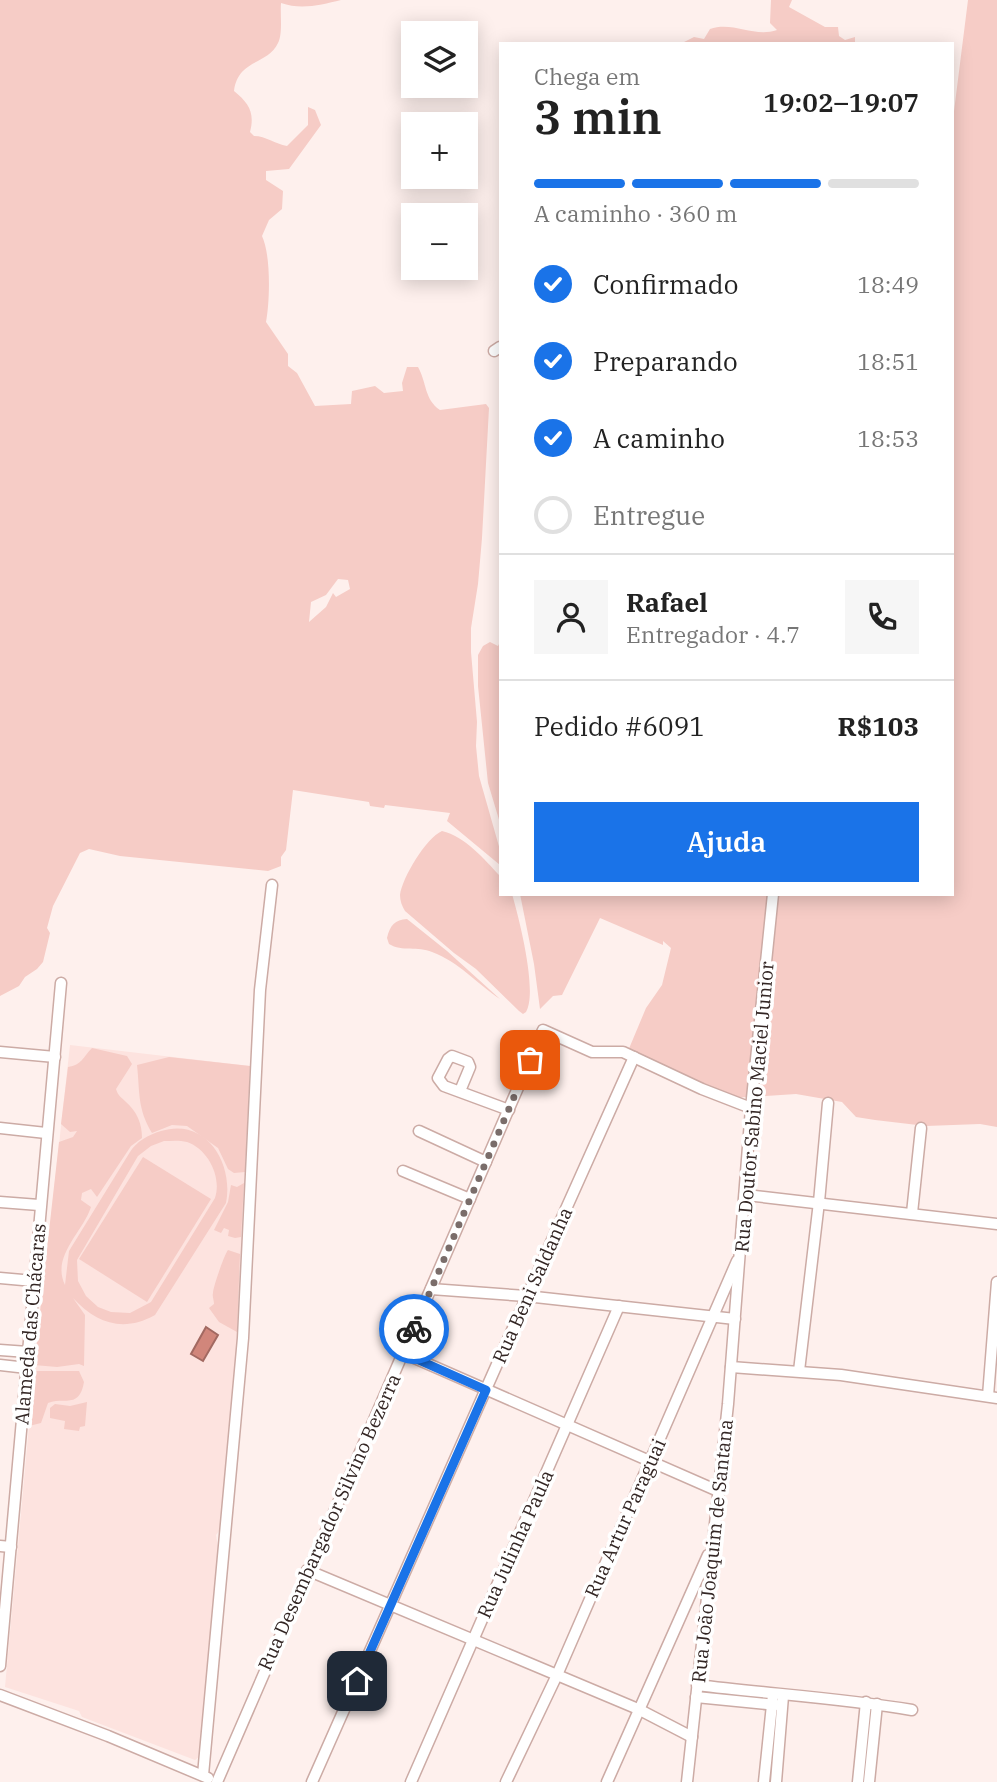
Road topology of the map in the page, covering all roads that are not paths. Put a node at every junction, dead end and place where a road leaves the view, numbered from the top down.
1 (272, 885) dead end
2 (772, 896) edge
3 (61, 983) dead end
4 (0, 1052) edge
5 (55, 1057) junction
6 (634, 1057) junction
7 (460, 1091) dead end
8 (828, 1102) dead end
9 (751, 1108) junction
10 (509, 1110) junction
11 (0, 1128) edge
12 (921, 1128) dead end
13 (419, 1131) dead end
14 (46, 1133) junction
15 (486, 1161) junction
16 (402, 1171) dead end
17 (746, 1195) junction
18 (470, 1199) junction
19 (0, 1202) edge
20 (819, 1202) junction
21 (39, 1205) junction
22 (912, 1213) junction
23 (997, 1224) edge
24 (741, 1252) junction
25 (0, 1278) edge
26 (34, 1281) junction
27 (997, 1282) edge
28 (430, 1289) junction
29 (526, 1296) junction
30 (619, 1306) junction
31 (713, 1317) junction
32 (735, 1319) junction
33 (0, 1350) edge
34 (28, 1352) junction
35 (403, 1353) junction
36 (0, 1365) edge
37 (731, 1367) junction
38 (27, 1368) junction
39 (799, 1370) junction
40 (486, 1390) junction
41 (992, 1397) edge
42 (568, 1425) junction
43 (650, 1461) junction
44 (718, 1491) junction
45 (5, 1546) edge
46 (712, 1546) junction
47 (307, 1570) junction
48 (391, 1605) junction
49 (2, 1620) edge
50 (472, 1641) junction
51 (0, 1666) edge
52 (557, 1675) junction
53 (697, 1685) junction
54 (0, 1695) edge
55 (696, 1697) junction
56 (778, 1700) junction
57 (872, 1703) junction
58 (638, 1709) junction
59 (912, 1710) dead end
60 (692, 1737) junction
61 (203, 1775) junction
62 (217, 1782) edge
63 (312, 1782) edge
64 (411, 1782) edge
65 (506, 1782) edge
66 (607, 1782) edge
67 (687, 1782) edge
68 (764, 1782) edge
69 (776, 1782) edge
70 (858, 1782) edge
71 (869, 1782) edge

1 - 61 street
2 - 9 street, Rua Doutor Sabino Maciel Junior
3 - 5 street, Alameda das Chácaras
4 - 5 street
5 - 14 street, Alameda das Chácaras
6 - 9 street
6 - 10 street, Rua Desembargador Silvino Bezerra
6 - 29 street, Rua Beni Saldanha
7 - 10 street
8 - 20 street
9 - 17 street, Rua Doutor Sabino Maciel Junior
10 - 15 street, Rua Desembargador Silvino Bezerra
11 - 14 street
12 - 22 street
13 - 15 street
14 - 21 street, Alameda das Chácaras
15 - 18 street, Rua Desembargador Silvino Bezerra
16 - 18 street
17 - 20 street
17 - 24 street, Rua Doutor Sabino Maciel Junior
18 - 28 street, Rua Desembargador Silvino Bezerra
19 - 21 street
20 - 22 street
20 - 39 street
21 - 26 street, Alameda das Chácaras
22 - 23 street
24 - 31 street, Rua Artur Paraguai
24 - 32 street, Rua Doutor Sabino Maciel Junior
25 - 26 street
26 - 34 street, Alameda das Chácaras
27 - 41 street
28 - 29 street
28 - 35 street, Rua Desembargador Silvino Bezerra
29 - 30 street
29 - 40 street, Rua Beni Saldanha
30 - 31 street
30 - 42 street, Rua Julinha Paula
31 - 32 street
31 - 43 street, Rua Artur Paraguai
32 - 37 street, Rua João Joaquim de Santana
33 - 34 street
34 - 38 street, Alameda das Chácaras
35 - 40 street
35 - 47 street, Rua Desembargador Silvino Bezerra
36 - 38 street
37 - 39 street
37 - 44 street, Rua João Joaquim de Santana
38 - 45 street, Alameda das Chácaras
39 - 41 street
40 - 42 street
40 - 48 street, Rua Beni Saldanha
42 - 43 street
42 - 50 street, Rua Julinha Paula
43 - 44 street
43 - 52 street, Rua Artur Paraguai
44 - 46 street, Rua João Joaquim de Santana
45 - 49 street, Alameda das Chácaras
46 - 53 street, Rua João Joaquim de Santana
46 - 58 street
47 - 48 street
47 - 62 street, Rua Desembargador Silvino Bezerra
48 - 50 street
48 - 63 street, Rua Beni Saldanha
49 - 51 street, Alameda das Chácaras
50 - 52 street
50 - 64 street, Rua Julinha Paula
52 - 58 street
52 - 65 street, Rua Artur Paraguai
53 - 55 street, Rua João Joaquim de Santana
53 - 56 street
54 - 61 street
55 - 56 street
55 - 60 street, Rua João Joaquim de Santana
56 - 57 street
56 - 68 street
56 - 69 street
57 - 59 street
57 - 70 street
57 - 71 street
58 - 60 street
58 - 66 street
60 - 67 street, Rua João Joaquim de Santana
61 - 62 street

